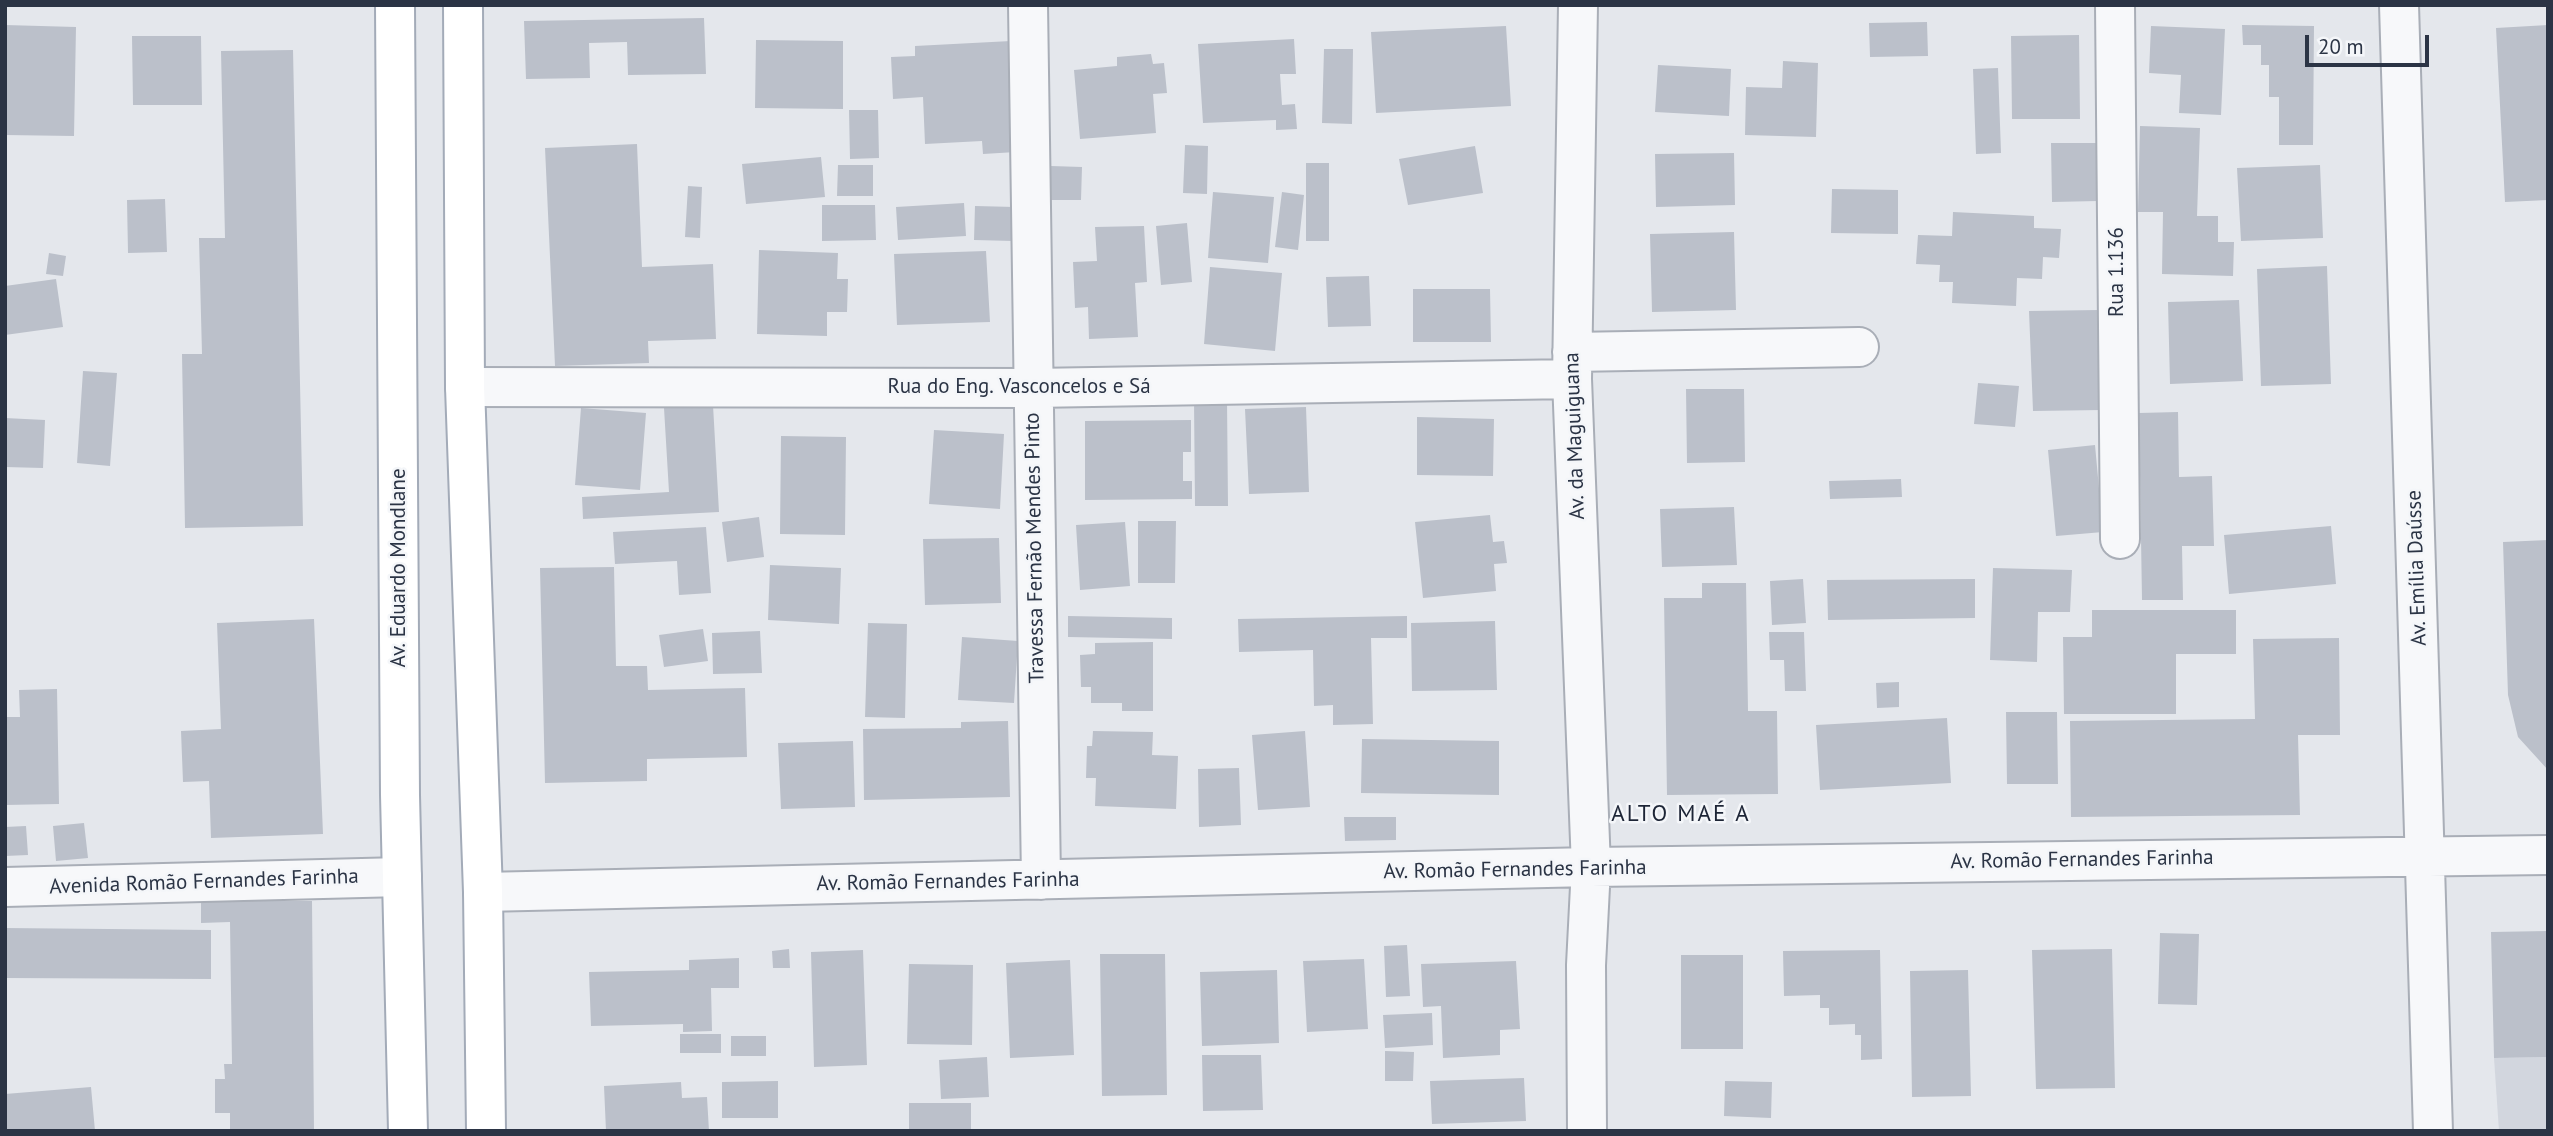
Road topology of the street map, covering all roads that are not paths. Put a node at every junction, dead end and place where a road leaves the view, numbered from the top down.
1 (395, 5) edge
2 (463, 5) edge
3 (1028, 5) edge
4 (1578, 5) edge
5 (2115, 5) edge
6 (2399, 5) edge
7 (1859, 347) dead end
8 (1572, 365) junction
9 (465, 387) junction
10 (1032, 388) junction
11 (2120, 539) dead end
12 (2427, 855) junction
13 (2548, 855) edge
14 (1591, 867) junction
15 (402, 877) junction
16 (1041, 880) junction
17 (5, 887) edge
18 (483, 892) junction
19 (408, 1131) edge
20 (486, 1131) edge
21 (1587, 1131) edge
22 (2433, 1131) edge

1 - 15 main road, Av. Eduardo Mondlane
2 - 9 main road
3 - 10 street, Travessa Fernão Mendes Pinto
4 - 8 street, Av. da Maguiguana
5 - 11 street, Rua 1.136
6 - 12 street, Av. Emília Daússe
7 - 8 street, Rua do Eng. Vasconcelos e Sá
8 - 10 street, Rua do Eng. Vasconcelos e Sá
8 - 14 street, Av. da Maguiguana
9 - 10 street, Rua do Eng. Vasconcelos e Sá
9 - 18 main road
10 - 16 street, Travessa Fernão Mendes Pinto
12 - 13 street, Av. Romão Fernandes Farinha
12 - 14 street, Av. Romão Fernandes Farinha
12 - 22 street, Av. Emília Daússe
14 - 16 street, Av. Romão Fernandes Farinha
14 - 21 street, Av. da Maguiguana
15 - 17 street, Avenida Romão Fernandes Farinha
15 - 19 main road, Av. Eduardo Mondlane
16 - 18 street, Av. Romão Fernandes Farinha
18 - 20 main road

